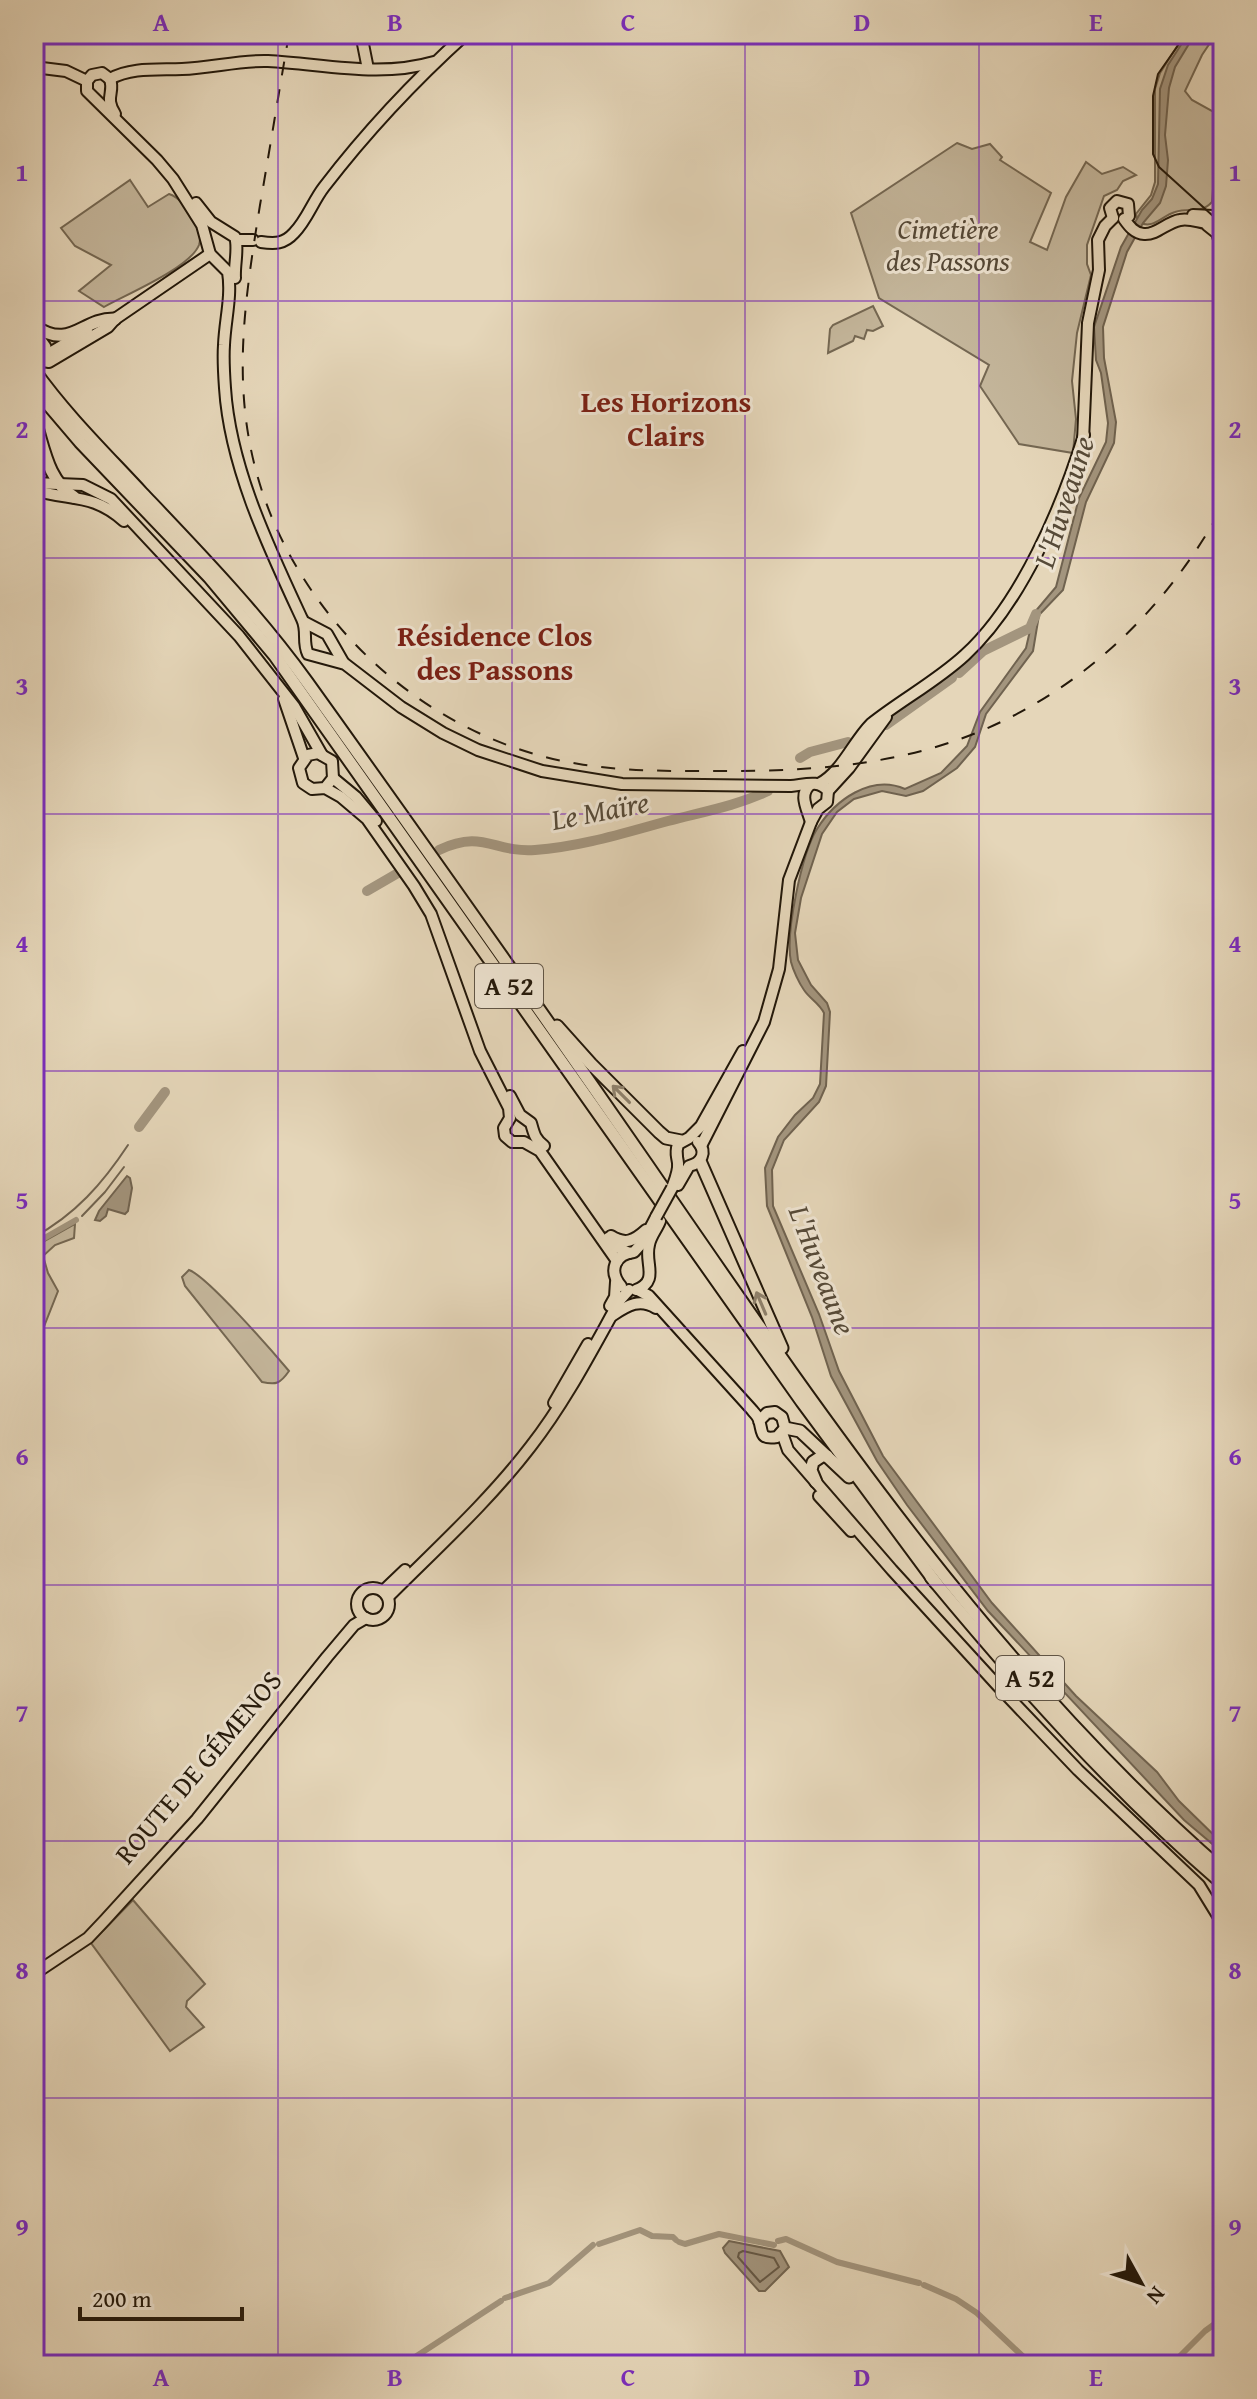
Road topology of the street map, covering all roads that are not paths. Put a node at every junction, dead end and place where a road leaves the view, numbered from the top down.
1 (361, 34) edge
2 (466, 34) edge
3 (34, 67) edge
4 (368, 69) junction
5 (398, 72) junction
6 (418, 73) junction
7 (110, 79) junction
8 (87, 81) junction
9 (407, 89) junction
10 (109, 94) junction
11 (95, 98) junction
12 (1216, 221) edge
13 (220, 229) junction
14 (237, 240) junction
15 (212, 252) junction
16 (1223, 252) edge
17 (234, 253) junction
18 (115, 319) junction
19 (34, 326) edge
20 (34, 332) edge
21 (37, 366) edge
22 (34, 388) edge
23 (34, 418) edge
24 (246, 481) junction
25 (34, 483) edge
26 (57, 485) junction
27 (34, 490) edge
28 (74, 497) junction
29 (176, 567) junction
30 (304, 622) junction
31 (318, 631) junction
32 (306, 637) junction
33 (331, 645) junction
34 (324, 656) junction
35 (345, 664) junction
36 (280, 690) junction
37 (322, 755) junction
38 (304, 758) junction
39 (333, 778) junction
40 (791, 786) junction
41 (820, 786) junction
42 (325, 788) junction
43 (804, 798) junction
44 (818, 809) junction
45 (811, 822) junction
46 (468, 910) junction
47 (781, 955) junction
48 (515, 1116) junction
49 (532, 1132) junction
50 (685, 1140) junction
51 (524, 1142) junction
52 (701, 1146) junction
53 (678, 1161) junction
54 (695, 1164) junction
55 (673, 1190) junction
56 (658, 1219) junction
57 (602, 1231) junction
58 (632, 1252) junction
59 (648, 1260) junction
60 (617, 1261) junction
61 (649, 1280) junction
62 (616, 1282) junction
63 (633, 1290) junction
64 (664, 1313) junction
65 (611, 1316) junction
66 (770, 1412) junction
67 (759, 1421) junction
68 (780, 1433) junction
69 (827, 1456) junction
70 (860, 1465) junction
71 (816, 1482) junction
72 (892, 1570) junction
73 (936, 1583) junction
74 (386, 1594) junction
75 (362, 1614) junction
76 (1223, 1871) edge
77 (1223, 1884) edge
78 (1223, 1924) edge
79 (34, 1974) edge

1 - 4 main road
2 - 6 main road
3 - 8 main road
4 - 5 main road
4 - 7 main road
5 - 6 main road
5 - 9 main road
6 - 9 main road
7 - 8 main road
7 - 10 main road
8 - 11 main road
9 - 14 main road
10 - 11 main road
10 - 13 main road
11 - 15 main road
12 - 16 main road
12 - 41 main road
13 - 14 main road
13 - 15 main road
14 - 17 main road
15 - 17 main road
15 - 18 main road
15 - 24 main road
17 - 24 main road
18 - 19 highway
18 - 21 main road
20 - 21 highway
21 - 46 highway, A 52
22 - 73 highway, A 52
23 - 26 highway
24 - 30 main road
25 - 26 main road
26 - 28 highway
26 - 29 main road
27 - 28 main road
28 - 29 main road
29 - 36 main road
30 - 31 main road
30 - 32 main road
31 - 32 main road
31 - 33 main road
32 - 34 main road
33 - 34 main road
33 - 35 main road
34 - 35 main road
35 - 40 main road
36 - 37 main road
36 - 38 main road
37 - 38 main road
37 - 39 main road
38 - 42 main road
39 - 42 main road
39 - 48 main road
40 - 41 main road
40 - 43 main road
41 - 43 main road
41 - 44 main road
42 - 48 main road
43 - 44 main road
43 - 45 main road
44 - 45 main road
45 - 47 main road
50 -> 46 highway
46 - 70 highway, A 52
47 - 50 main road
47 - 52 main road
48 - 49 main road
48 - 51 main road
49 - 51 main road
49 - 57 main road
50 - 52 main road
50 - 53 main road
51 - 60 main road
52 - 54 main road
53 - 54 main road
53 - 55 main road
54 - 55 main road
70 -> 54 highway
55 - 56 main road, bridge
56 - 57 main road
56 - 58 main road
56 - 59 main road
57 - 58 main road
58 - 59 main road
58 - 60 main road
59 - 61 main road
60 - 62 main road
61 - 63 main road
61 - 66 main road
62 - 63 main road
62 - 74 main road
63 - 64 main road
63 - 65 main road
64 - 65 main road
64 - 67 main road
65 - 74 main road
66 - 67 main road
66 - 68 main road
67 - 68 main road
68 - 69 highway
68 - 71 main road
68 - 72 main road
69 - 71 highway
69 - 73 highway
70 - 76 highway, A 52
71 - 72 main road
72 - 78 main road
73 - 77 highway, A 52
74 - 75 main road
74 - 75 main road
75 - 79 main road, ROUTE DE GÉMENOS

